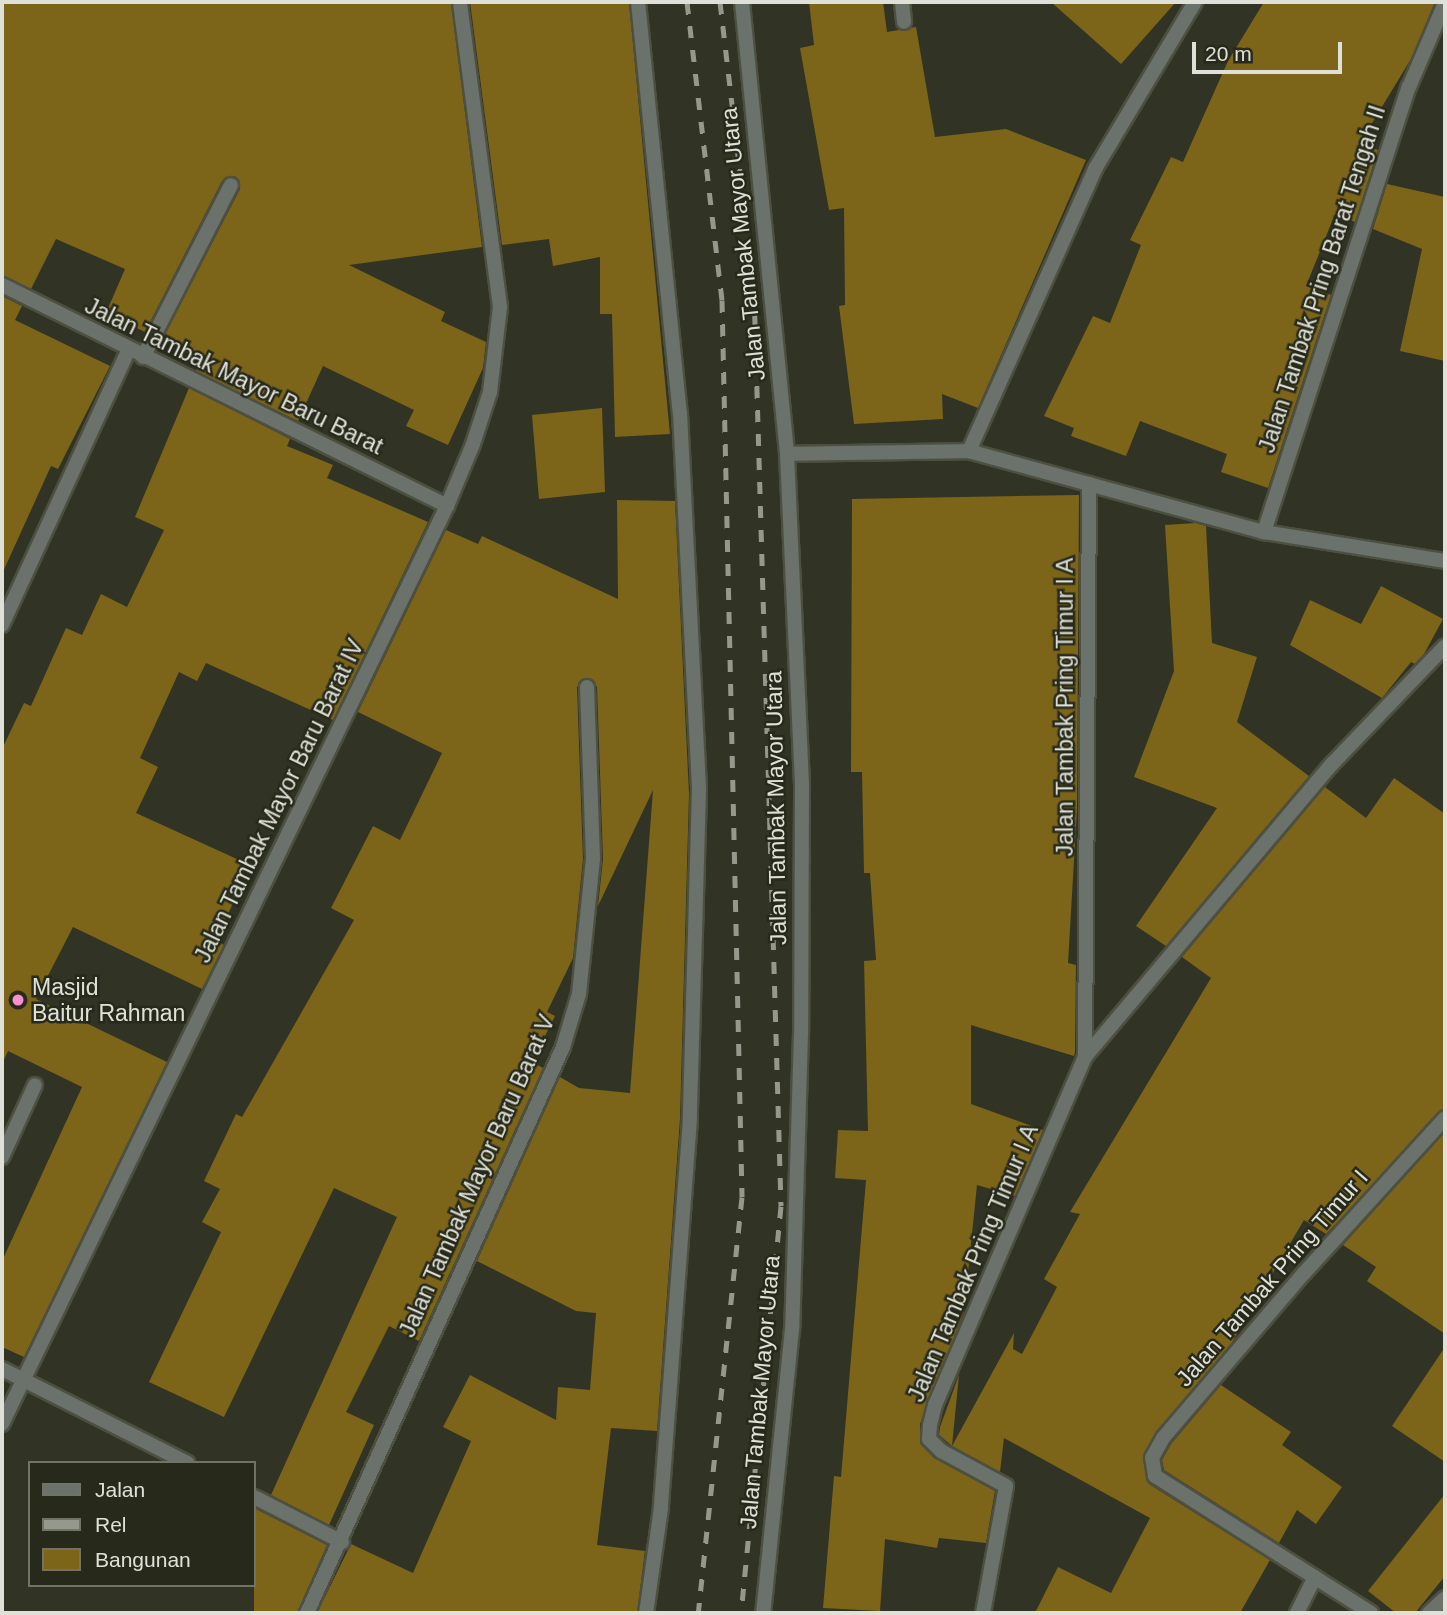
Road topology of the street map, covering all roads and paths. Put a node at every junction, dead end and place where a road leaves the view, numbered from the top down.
1 (460, 2) edge
2 (638, 2) edge
3 (742, 2) edge
4 (902, 2) edge
5 (1195, 2) edge
6 (1445, 3) edge
7 (904, 22) dead end
8 (230, 185) dead end
9 (2, 285) edge
10 (129, 349) junction
11 (143, 357) junction
12 (969, 452) junction
13 (787, 454) junction
14 (1088, 484) junction
15 (447, 506) junction
16 (1264, 532) junction
17 (1445, 561) edge
18 (2, 625) edge
19 (1445, 646) edge
20 (587, 687) dead end
21 (1085, 1057) junction
22 (35, 1085) dead end
23 (1445, 1118) edge
24 (2, 1157) edge
25 (2, 1368) edge
26 (23, 1380) junction
27 (2, 1424) edge
28 (183, 1461) edge
29 (256, 1498) edge
30 (342, 1542) junction
31 (1315, 1577) junction
32 (1445, 1598) edge
33 (307, 1613) edge
34 (646, 1613) edge
35 (762, 1613) edge
36 (983, 1613) edge
37 (1297, 1613) edge
38 (1371, 1613) edge
39 (1429, 1613) edge

1 - 15 street, Jalan Tambak Mayor Baru Barat IV
2 - 34 street
3 - 13 street, Jalan Tambak Mayor Utara
4 - 7 street
5 - 12 street
6 - 16 street, Jalan Tambak Pring Barat Tengah II
8 - 11 street
9 - 10 street, Jalan Tambak Mayor Baru Barat
10 - 11 street, Jalan Tambak Mayor Baru Barat
10 - 18 street
11 - 15 street, Jalan Tambak Mayor Baru Barat
12 - 13 street
12 - 14 street
13 - 35 street, Jalan Tambak Mayor Utara
14 - 16 street
14 - 21 street, Jalan Tambak Pring Timur I A
15 - 26 street, Jalan Tambak Mayor Baru Barat IV
16 - 17 street
19 - 21 street, Jalan Tambak Pring Timur I A
20 - 30 street, Jalan Tambak Mayor Baru Barat V
21 - 36 street, Jalan Tambak Pring Timur I A
22 - 24 street
23 - 31 street, Jalan Tambak Pring Timur I
25 - 26 street
26 - 27 street, Jalan Tambak Mayor Baru Barat IV
26 - 28 street
29 - 30 street
30 - 33 street, Jalan Tambak Mayor Baru Barat V
31 - 37 street
31 - 38 street
32 - 39 street

